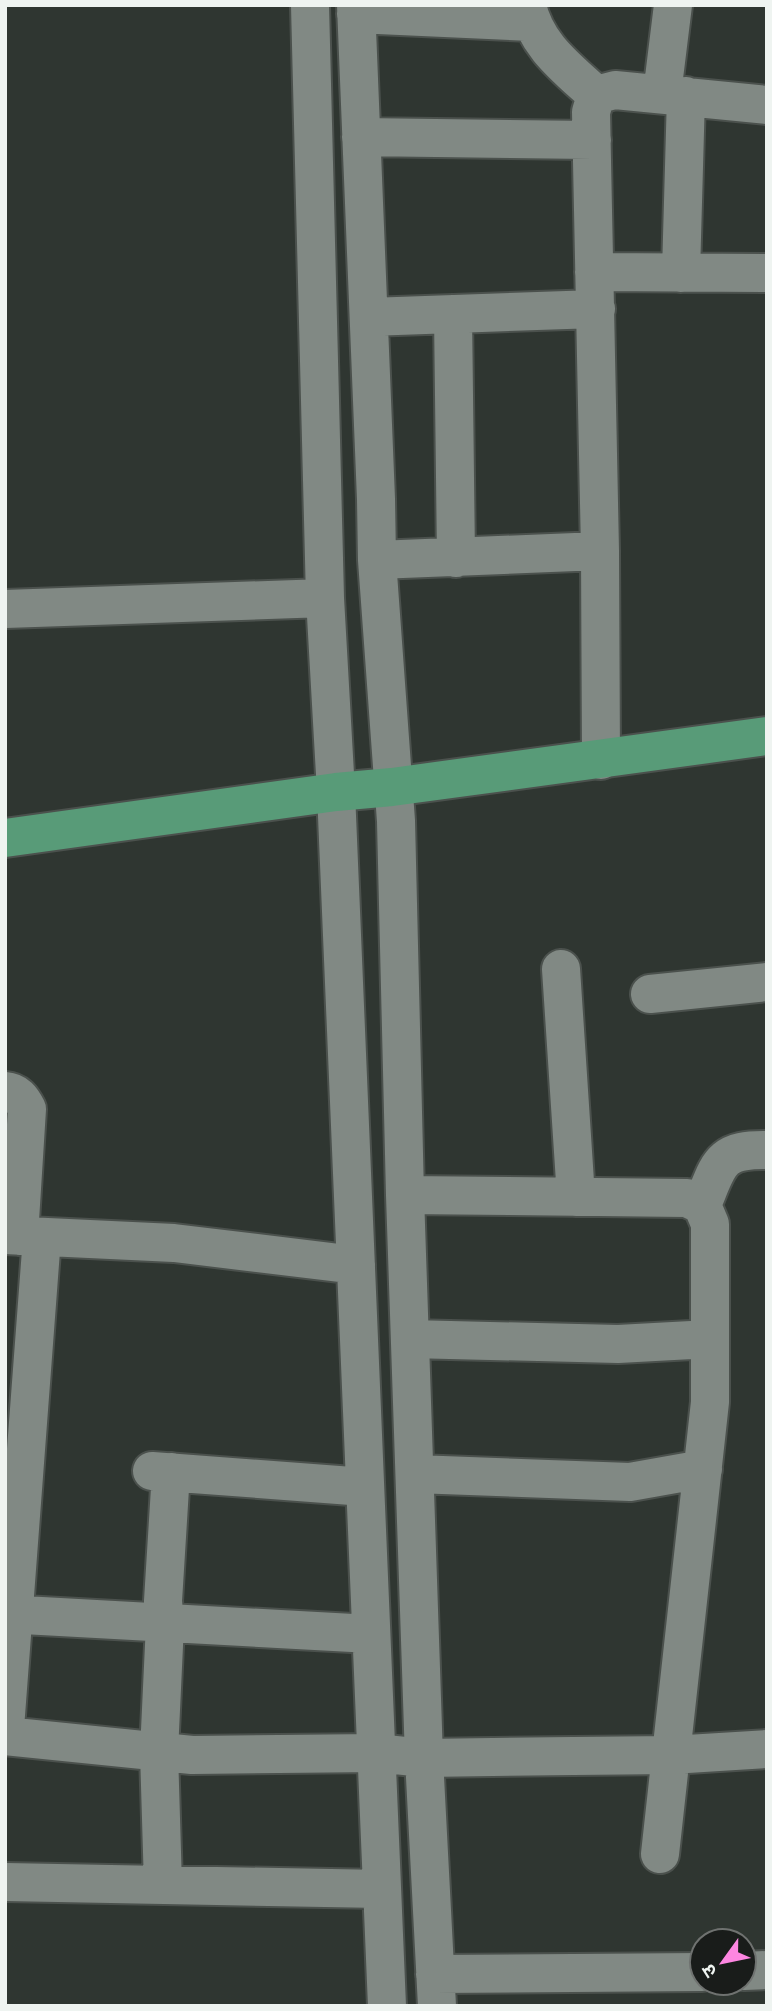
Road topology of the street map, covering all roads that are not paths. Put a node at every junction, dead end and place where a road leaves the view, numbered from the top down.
1 (310, 5) edge
2 (673, 5) edge
3 (356, 9) edge
4 (529, 14) edge
5 (596, 95) junction
6 (674, 95) junction
7 (765, 96) edge
8 (361, 137) junction
9 (592, 140) junction
10 (681, 272) junction
11 (767, 274) edge
12 (595, 290) junction
13 (453, 314) junction
14 (369, 317) junction
15 (600, 551) junction
16 (456, 558) junction
17 (377, 560) junction
18 (325, 598) junction
19 (5, 609) edge
20 (767, 737) edge
21 (601, 760) junction
22 (389, 788) junction
23 (342, 791) junction
24 (5, 838) edge
25 (562, 969) dead end
26 (767, 982) edge
27 (650, 995) dead end
28 (5, 1091) edge
29 (767, 1150) edge
30 (405, 1195) junction
31 (576, 1197) junction
32 (702, 1205) junction
33 (22, 1236) edge
34 (356, 1265) junction
35 (21, 1316) edge
36 (410, 1339) junction
37 (710, 1339) junction
38 (15, 1454) edge
39 (703, 1469) junction
40 (415, 1474) junction
41 (365, 1487) junction
42 (9, 1614) edge
43 (165, 1624) junction
44 (371, 1634) junction
45 (5, 1728) edge
46 (5, 1736) edge
47 (767, 1749) edge
48 (159, 1752) junction
49 (401, 1755) junction
50 (671, 1755) junction
51 (660, 1854) dead end
52 (5, 1882) edge
53 (163, 1885) junction
54 (382, 1889) junction
55 (688, 1983) edge
56 (436, 1990) edge
57 (387, 2006) edge

1 - 18 street
2 - 6 street
3 - 4 street
3 - 8 street
4 - 5 street
5 - 6 street
5 - 9 street
6 - 7 street
6 - 10 street
8 - 9 street
8 - 14 street
9 - 12 street
10 - 11 street
10 - 12 street
12 - 13 street
12 - 15 street
13 - 14 street
13 - 16 street
14 - 17 street
15 - 16 street
15 - 21 street
16 - 17 street
17 - 22 street
18 - 19 street
18 - 23 street
20 - 21 main road
21 - 22 main road
22 - 23 main road
22 - 30 street
23 - 24 main road
23 - 34 street
25 - 31 street
26 - 27 street
28 - 33 street
29 - 32 street
30 - 31 street
30 - 36 street
31 - 32 street
32 - 37 street
33 - 34 street
33 - 35 street
34 - 41 street
35 - 38 street
36 - 37 street
36 - 40 street
37 - 39 street
38 - 42 street
39 - 40 street
39 - 50 street
40 - 49 street
41 - 43 street
41 - 44 street
42 - 43 street
42 - 45 street
43 - 44 street
43 - 48 street
44 - 49 street
46 - 48 street
47 - 50 street
48 - 49 street
48 - 53 street
49 - 50 street
49 - 54 street
49 - 56 street
50 - 51 street
52 - 53 street
53 - 54 street
54 - 57 street
55 - 56 street

